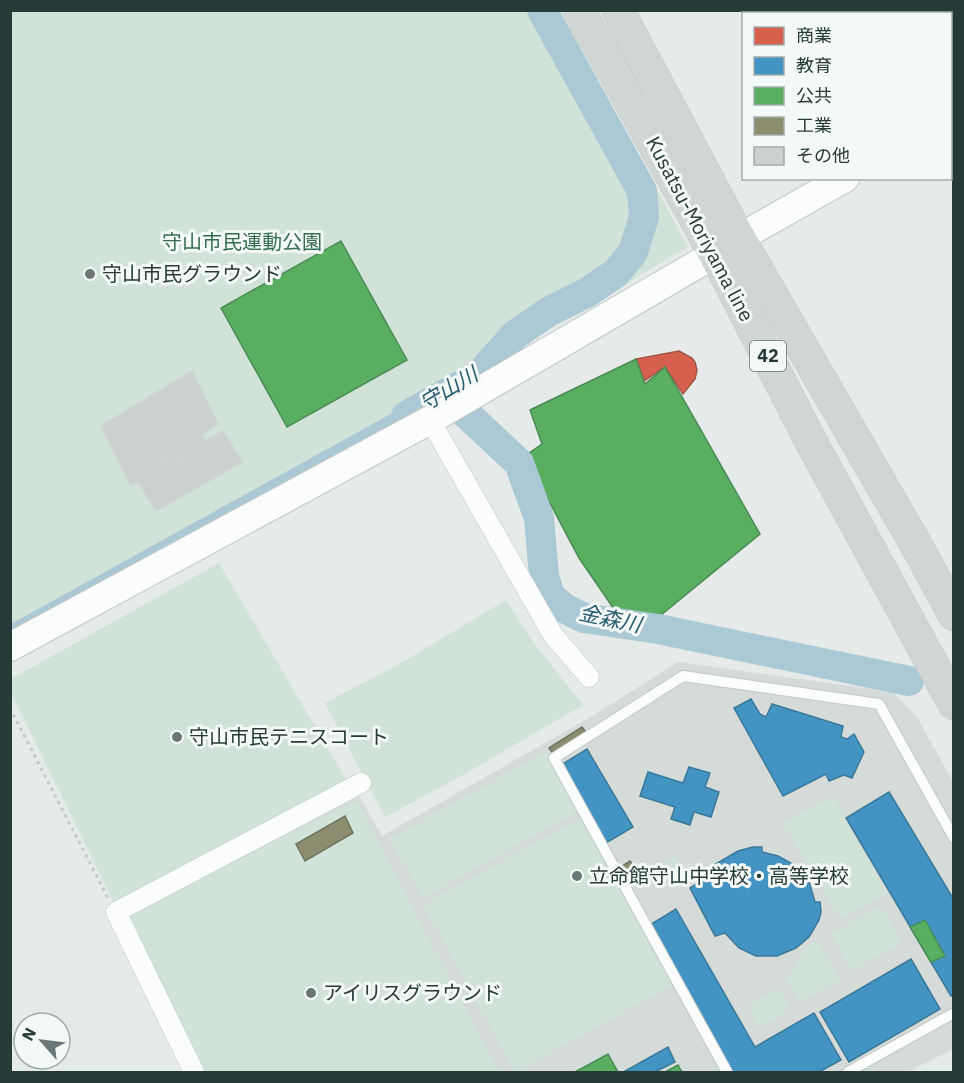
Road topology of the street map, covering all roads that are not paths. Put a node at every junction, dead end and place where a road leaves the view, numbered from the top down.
1 (579, 10) edge
2 (618, 10) edge
3 (842, 180) edge
4 (727, 246) junction
5 (437, 416) junction
6 (954, 615) edge
7 (10, 647) edge
8 (589, 677) dead end
9 (954, 704) edge
10 (362, 783) dead end
11 (954, 838) edge
12 (954, 1013) edge
13 (194, 1072) edge
14 (727, 1072) edge
15 (848, 1072) edge

1 - 4 main road, Kusatsu-Moriyama line / 42
2 - 4 main road, Kusatsu-Moriyama line / 42
3 - 4 street
4 - 5 street
4 - 6 main road, Kusatsu-Moriyama line / 42
4 - 9 main road, Kusatsu-Moriyama line / 42
5 - 7 street
5 - 8 street
10 - 13 street
11 - 14 lane
12 - 15 lane

